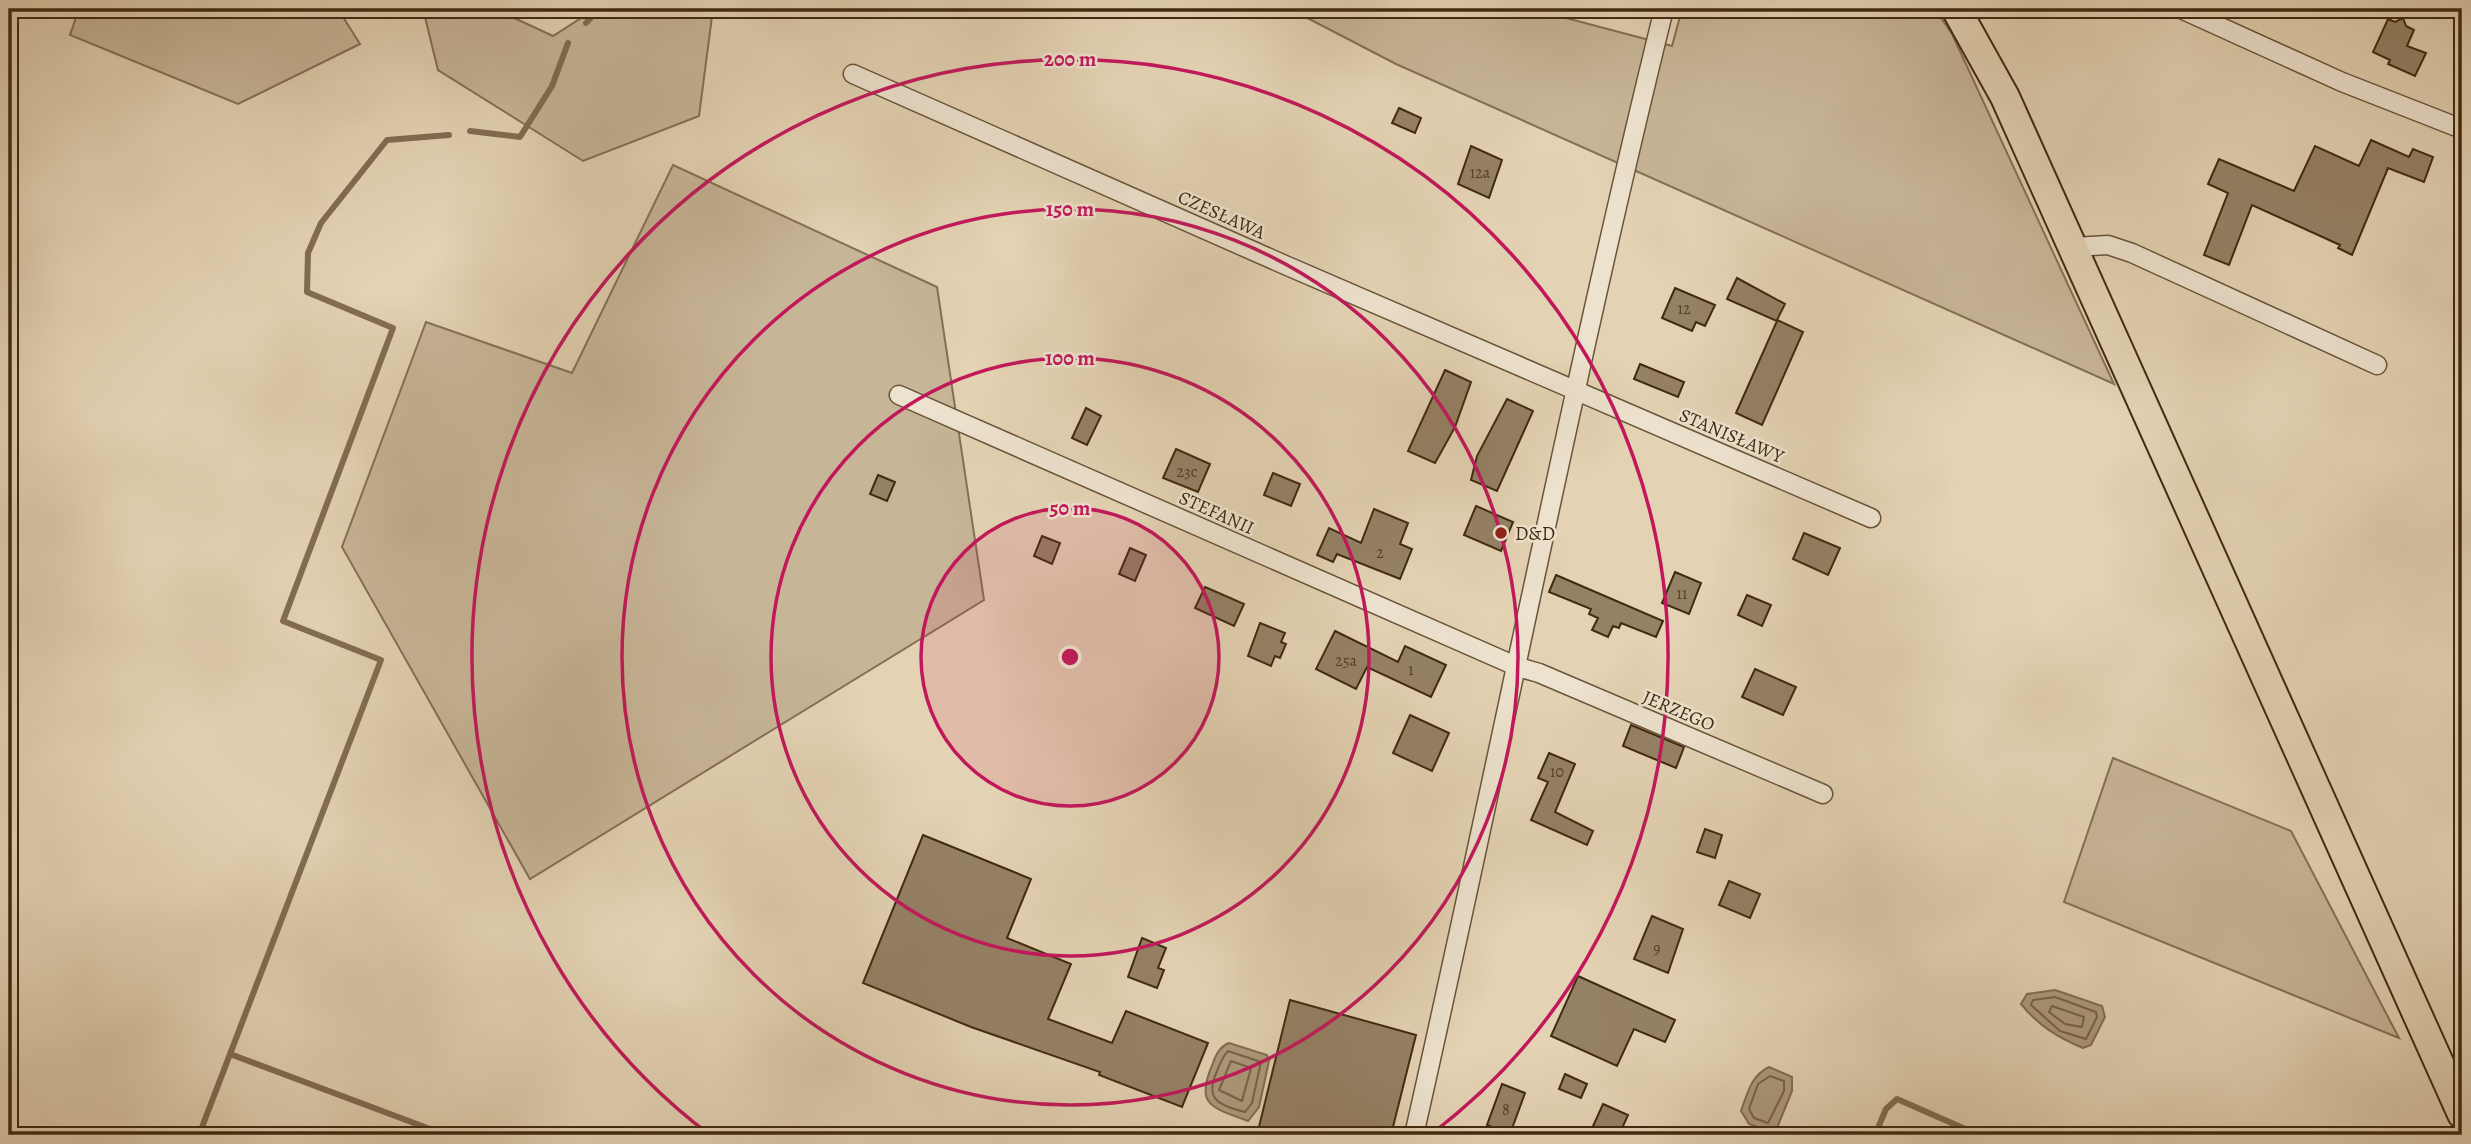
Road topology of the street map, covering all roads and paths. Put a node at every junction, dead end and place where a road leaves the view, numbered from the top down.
1 (1664, 9) edge
2 (1956, 9) edge
3 (2181, 9) edge
4 (853, 74) dead end
5 (2462, 129) edge
6 (2074, 247) junction
7 (2377, 365) dead end
8 (1575, 391) junction
9 (899, 395) dead end
10 (1871, 518) dead end
11 (1518, 667) junction
12 (1823, 794) dead end
13 (2462, 1114) edge
14 (1413, 1135) edge

1 - 8 street
2 - 6 main road
3 - 5 street
4 - 8 street, CZESŁAWA
6 - 7 street
6 - 13 main road
8 - 10 street, STANISŁAWY
8 - 11 street
9 - 11 street, STEFANII
11 - 12 street, JERZEGO
11 - 14 street

